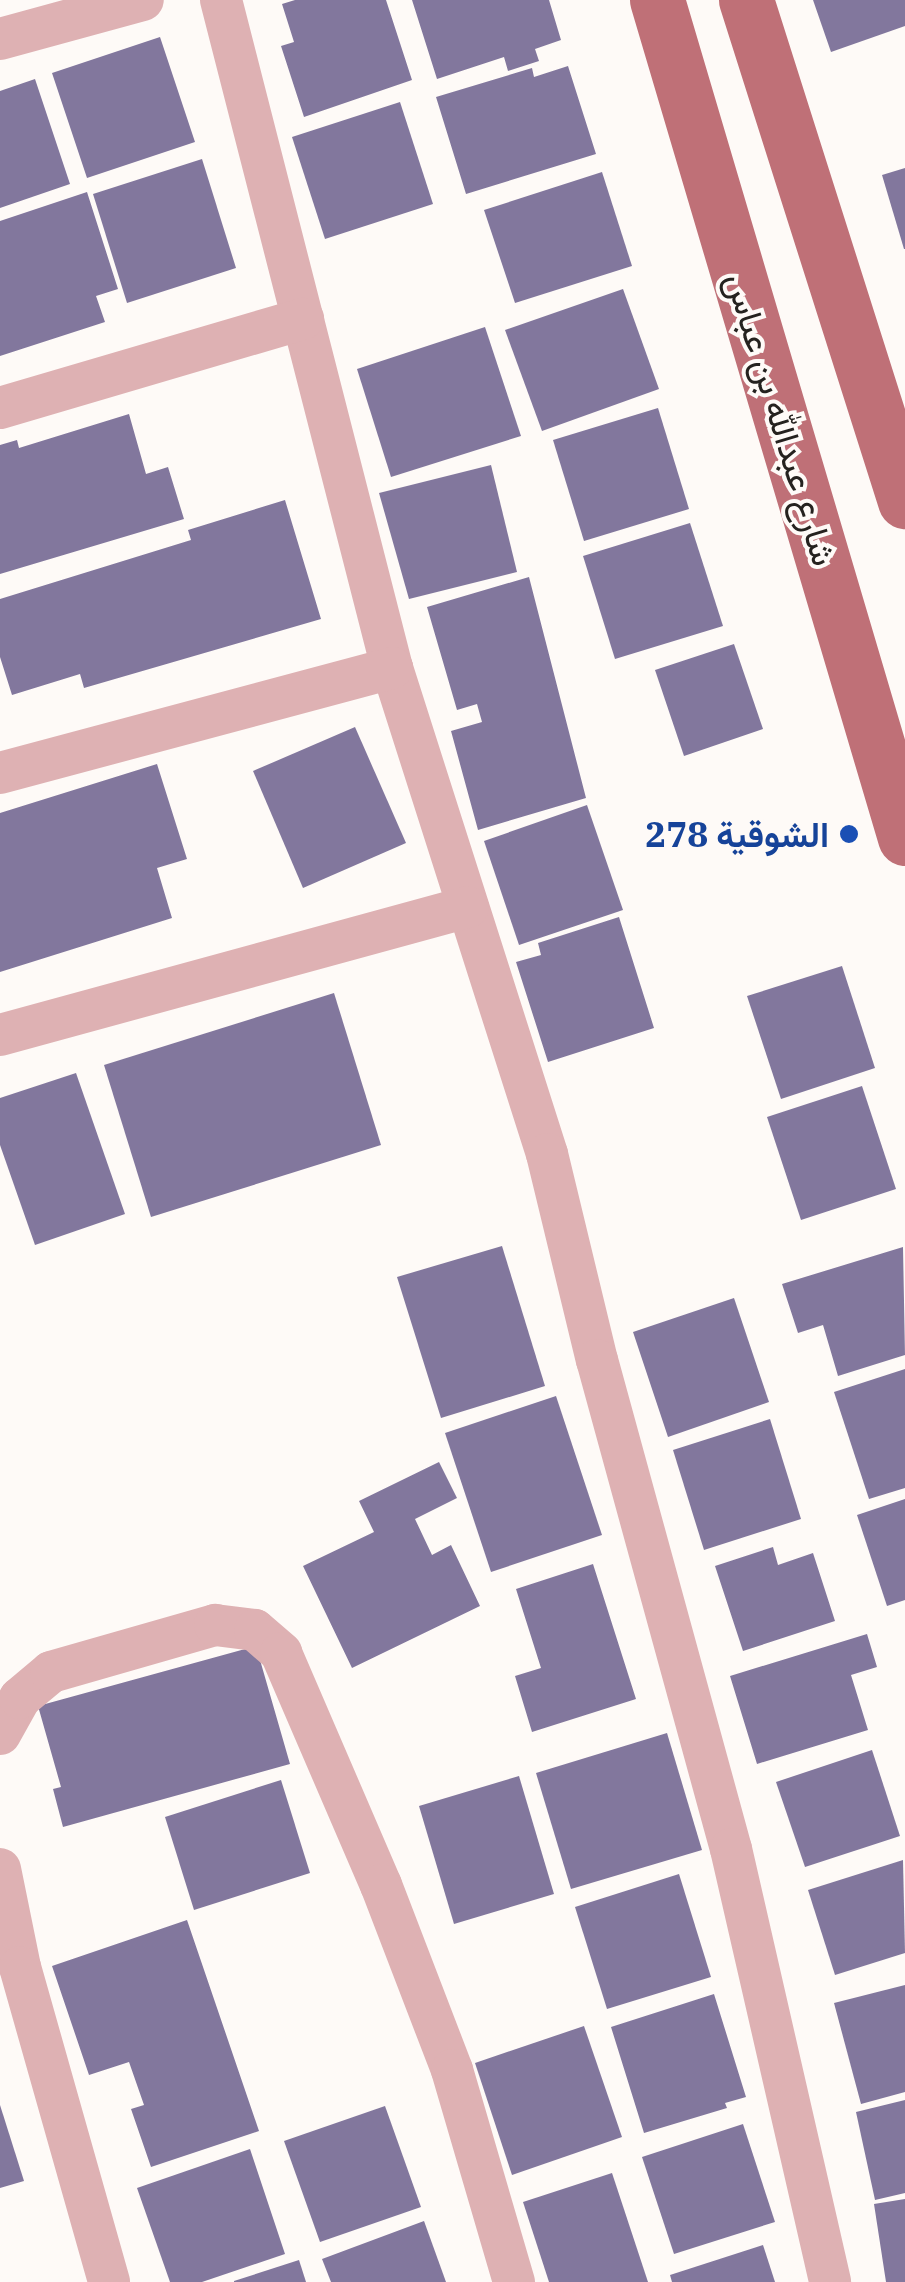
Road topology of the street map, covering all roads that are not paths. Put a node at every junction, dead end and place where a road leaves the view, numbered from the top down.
1 (143, 0) edge
2 (221, 0) edge
3 (657, 0) edge
4 (746, 0) edge
5 (0, 39) edge
6 (303, 319) junction
7 (0, 408) edge
8 (905, 501) edge
9 (392, 668) junction
10 (0, 774) edge
11 (905, 838) edge
12 (468, 907) junction
13 (0, 1035) edge
14 (0, 1734) edge
15 (0, 1869) edge
16 (109, 2282) edge
17 (514, 2282) edge
18 (830, 2282) edge

1 - 5 street
2 - 6 street
3 - 11 main road, شارع عبدالله بن عباس
4 - 8 main road
6 - 7 street
6 - 9 street
9 - 10 street
9 - 12 street
12 - 13 street
12 - 18 street
14 - 17 street
15 - 16 street

